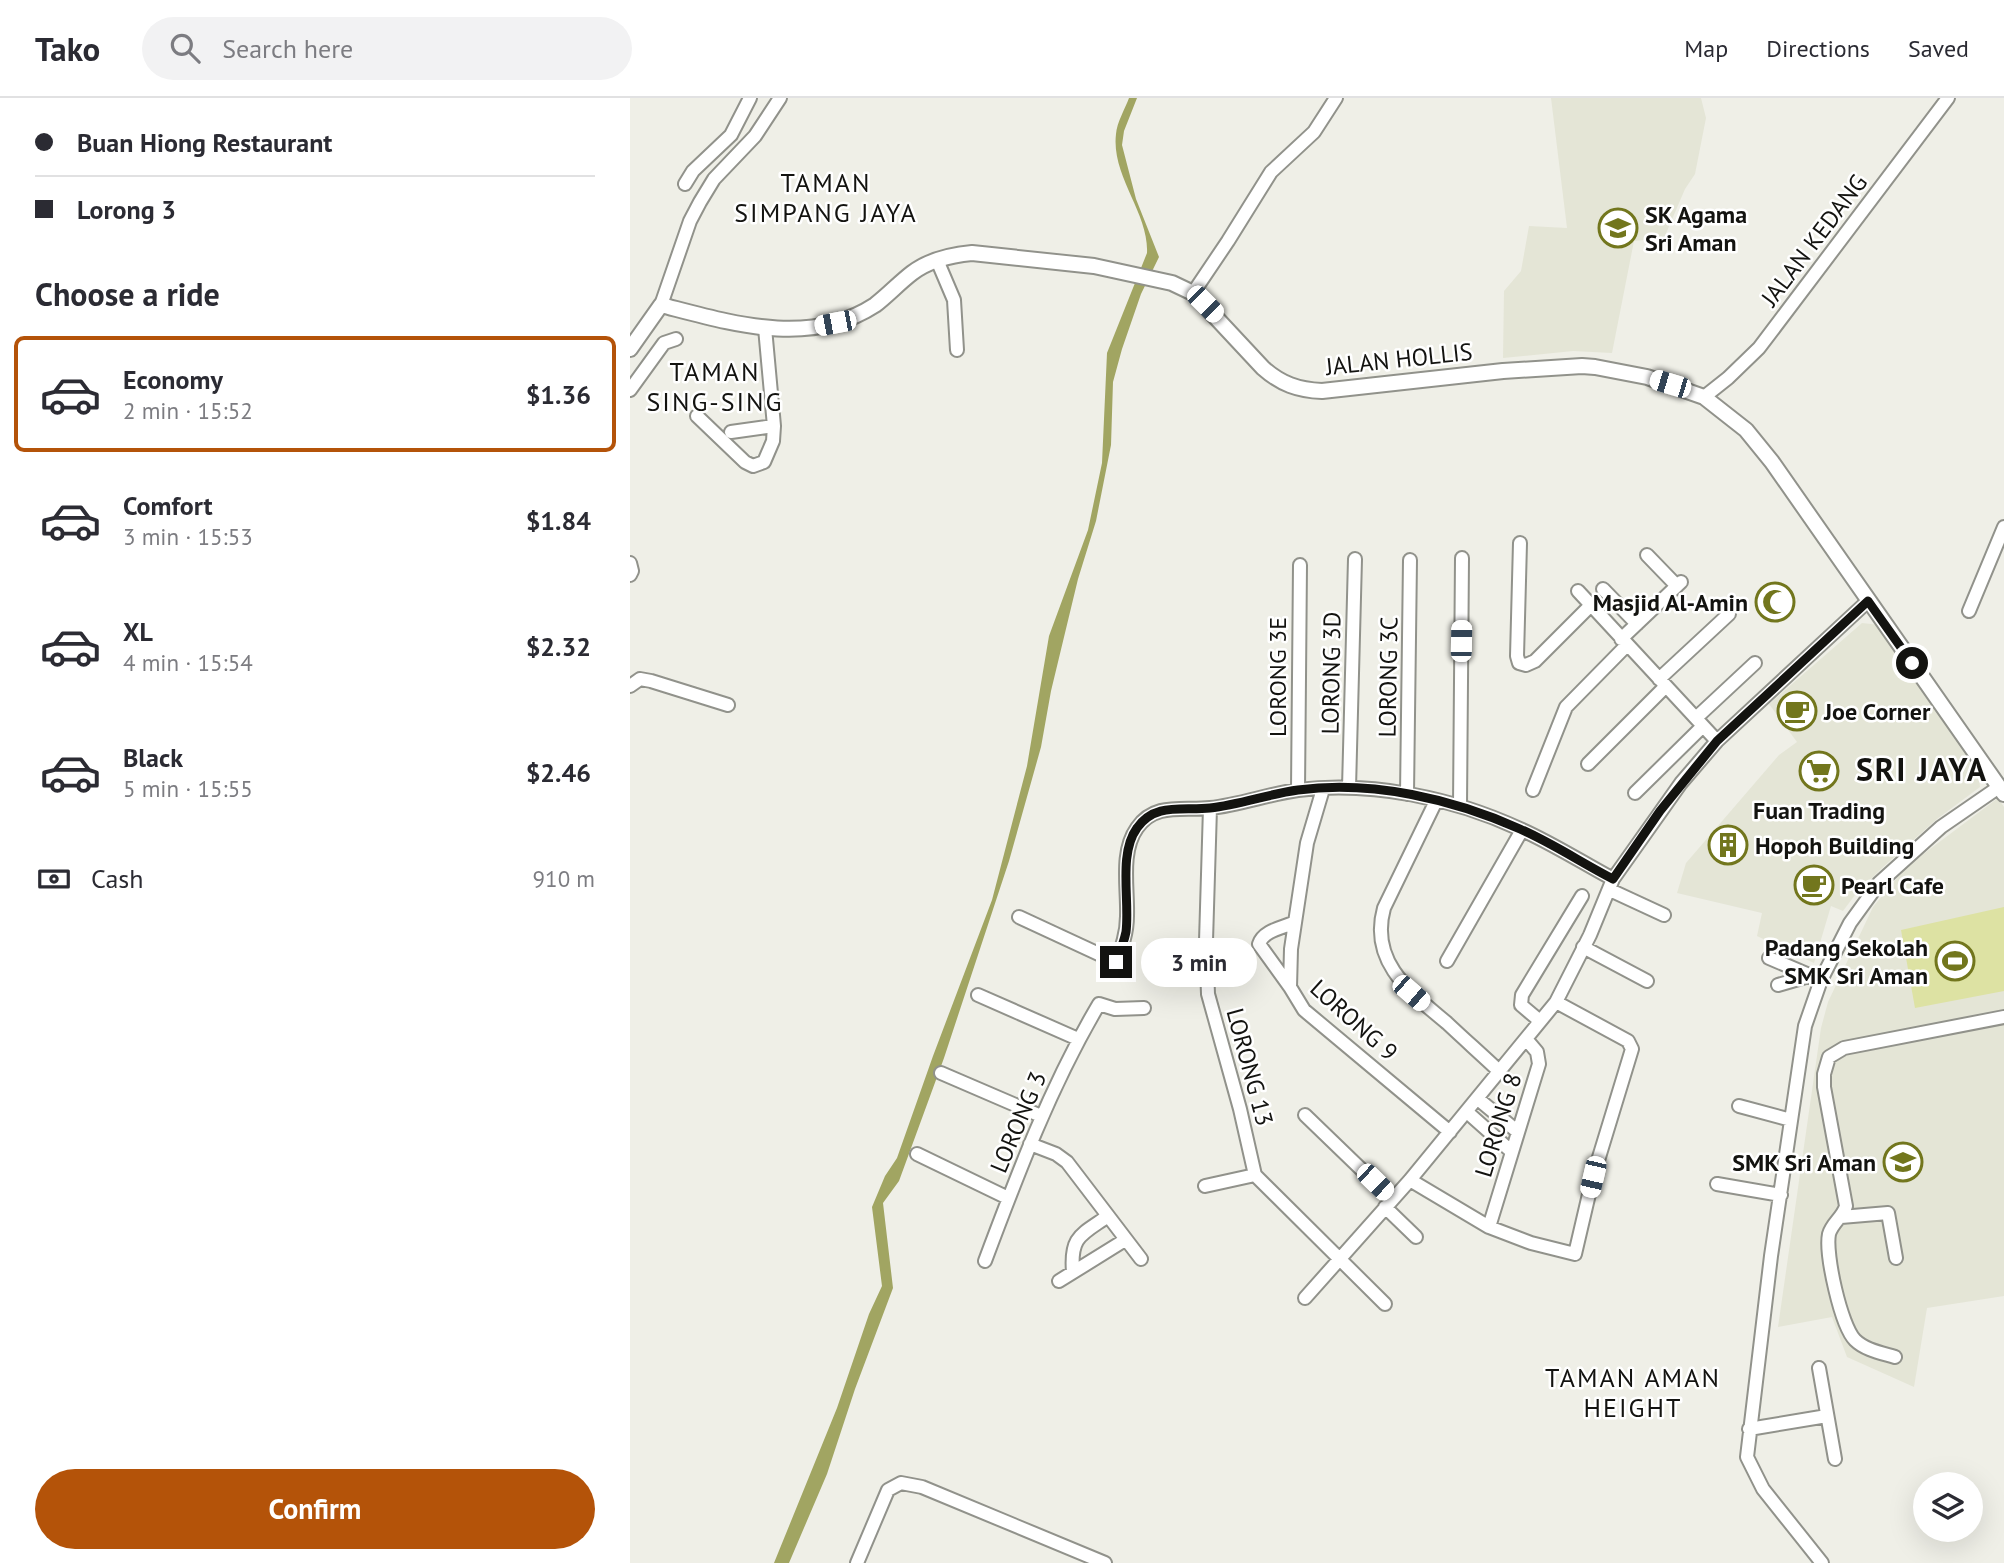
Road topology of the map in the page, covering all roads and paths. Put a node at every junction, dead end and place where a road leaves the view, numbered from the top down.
1 (750, 98) edge
2 (780, 98) edge
3 (1336, 98) edge
4 (1948, 98) edge
5 (685, 184) dead end
6 (937, 260) junction
7 (1193, 293) junction
8 (661, 305) junction
9 (765, 328) junction
10 (676, 339) dead end
11 (630, 349) edge
12 (957, 350) dead end
13 (630, 390) edge
14 (1704, 397) junction
15 (697, 416) dead end
16 (774, 426) junction
17 (731, 432) dead end
18 (2004, 527) edge
19 (1520, 543) dead end
20 (1647, 555) dead end
21 (1462, 558) dead end
22 (1355, 559) dead end
23 (1410, 560) dead end
24 (630, 563) edge
25 (1300, 565) dead end
26 (630, 575) edge
27 (1603, 589) dead end
28 (1578, 592) dead end
29 (1868, 601) junction
30 (1591, 605) junction
31 (1969, 611) dead end
32 (1729, 614) dead end
33 (1636, 624) junction
34 (1624, 642) junction
35 (1755, 663) dead end
36 (633, 682) edge
37 (1662, 682) junction
38 (728, 705) dead end
39 (1700, 722) junction
40 (1717, 741) junction
41 (1588, 764) dead end
42 (1349, 788) junction
43 (1323, 789) junction
44 (1298, 790) junction
45 (1533, 790) dead end
46 (2001, 790) edge
47 (1635, 793) dead end
48 (1407, 794) junction
49 (1436, 801) junction
50 (1460, 806) junction
51 (1210, 808) junction
52 (1522, 830) junction
53 (1611, 885) junction
54 (1582, 896) dead end
55 (1664, 915) dead end
56 (1019, 917) dead end
57 (1293, 923) junction
58 (1583, 947) junction
59 (1769, 958) dead end
60 (1447, 961) dead end
61 (1815, 978) junction
62 (1647, 981) dead end
63 (1778, 985) dead end
64 (1290, 987) junction
65 (978, 995) dead end
66 (1556, 1002) junction
67 (1144, 1008) dead end
68 (2004, 1017) edge
69 (1540, 1021) junction
70 (1078, 1039) junction
71 (1525, 1039) junction
72 (1499, 1070) junction
73 (941, 1073) dead end
74 (1478, 1099) junction
75 (1739, 1106) dead end
76 (1467, 1112) junction
77 (1305, 1115) dead end
78 (1041, 1116) junction
79 (1791, 1119) junction
80 (1450, 1132) junction
81 (1518, 1132) junction
82 (1030, 1144) junction
83 (1512, 1152) junction
84 (916, 1154) dead end
85 (1255, 1175) junction
86 (1410, 1180) junction
87 (1717, 1184) dead end
88 (1205, 1186) dead end
89 (1781, 1195) junction
90 (1009, 1198) junction
91 (1389, 1203) junction
92 (1108, 1216) junction
93 (1841, 1217) junction
94 (1489, 1227) junction
95 (1416, 1237) dead end
96 (1125, 1240) junction
97 (1896, 1258) dead end
98 (1141, 1259) dead end
99 (1340, 1260) junction
100 (985, 1261) dead end
101 (1073, 1272) junction
102 (1059, 1281) dead end
103 (1305, 1298) dead end
104 (1385, 1304) dead end
105 (1895, 1357) dead end
106 (1819, 1368) dead end
107 (1827, 1416) junction
108 (1749, 1429) junction
109 (1835, 1459) dead end
110 (857, 1563) edge
111 (1105, 1563) edge
112 (1822, 1563) edge

1 - 5 street
2 - 8 street
3 - 7 street
4 - 14 street, JALAN KEDANG
6 - 7 main road, JALAN HOLLIS
6 - 9 main road, JALAN HOLLIS
6 - 12 street
7 - 14 main road, JALAN HOLLIS
8 - 9 main road, JALAN HOLLIS
8 - 11 main road
9 - 16 street
10 - 13 street
14 - 29 main road, JALAN HOLLIS
15 - 16 street
16 - 17 street
18 - 31 street
19 - 30 street
20 - 33 street
21 - 50 street
22 - 42 street, LORONG 3D
23 - 48 street, LORONG 3C
24 - 26 street
25 - 44 street, LORONG 3E
27 - 33 street
28 - 30 street
29 - 40 street
29 - 46 main road, JALAN HOLLIS
30 - 34 street
32 - 37 street
33 - 34 street
34 - 37 street
34 - 45 street
35 - 39 street
36 - 38 street
37 - 39 street
37 - 41 street
39 - 40 street
39 - 47 street
40 - 53 street
42 - 43 street
42 - 48 street
43 - 44 street
43 - 57 street, LORONG 9
44 - 51 street
46 - 61 street
48 - 49 street
49 - 50 street
49 - 72 street
50 - 52 street
51 - 56 street
51 - 85 street, LORONG 13
52 - 53 street
52 - 60 street
53 - 55 street
53 - 58 street
54 - 69 street
57 - 64 street, LORONG 9
57 - 64 street
58 - 62 street
58 - 66 street
59 - 61 street
61 - 63 street
61 - 79 street
64 - 80 street, LORONG 9
65 - 70 street
66 - 69 street
66 - 94 street
67 - 70 street, LORONG 3
68 - 93 street
69 - 71 street
70 - 78 street, LORONG 3
71 - 72 street
71 - 81 street, LORONG 8
72 - 74 street
73 - 78 street
74 - 76 street
74 - 81 street
75 - 79 street
76 - 80 street
76 - 83 street
77 - 91 street
78 - 82 street, LORONG 3
79 - 89 street
80 - 86 street
81 - 83 street, LORONG 8
82 - 90 street, LORONG 3
82 - 92 street
83 - 94 street, LORONG 8
84 - 90 street
85 - 88 street
85 - 99 street
86 - 91 street
86 - 94 street
87 - 89 street
89 - 108 street
90 - 100 street, LORONG 3
91 - 95 street
91 - 99 street
92 - 96 street
92 - 101 street
93 - 97 street
93 - 105 street
96 - 98 street
96 - 101 street
99 - 103 street
99 - 104 street
101 - 102 street
106 - 107 street
107 - 108 street
107 - 109 street
108 - 112 street
110 - 111 street

